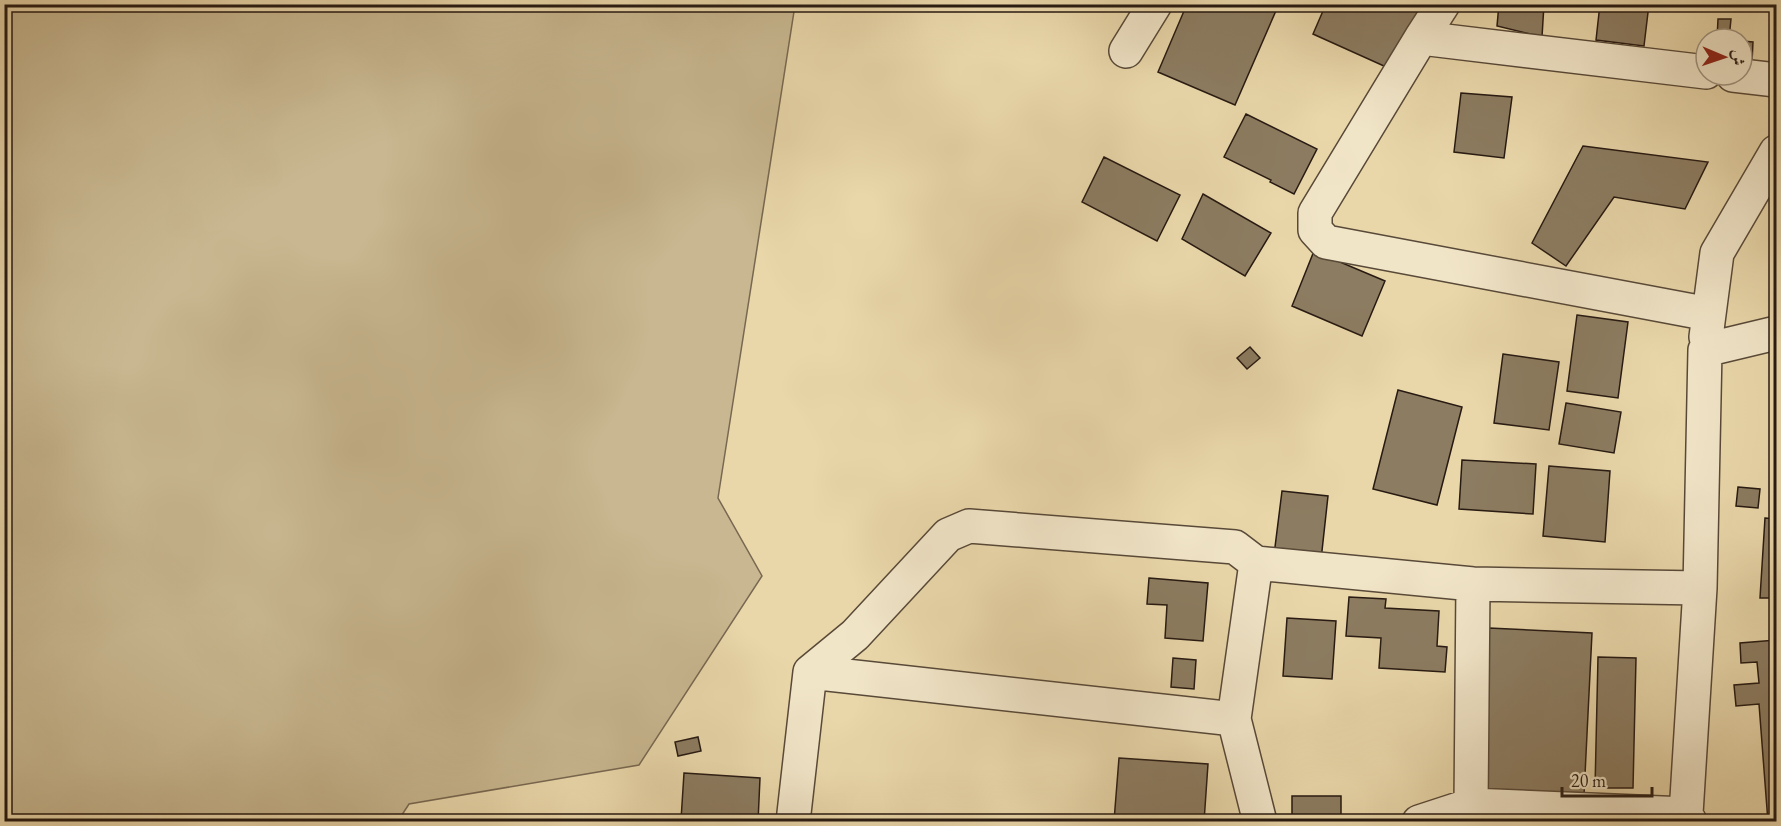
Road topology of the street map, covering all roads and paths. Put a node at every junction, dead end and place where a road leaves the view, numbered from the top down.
1 (1155, 4) edge
2 (1443, 4) edge
3 (1421, 38) junction
4 (1126, 51) dead end
5 (1694, 71) edge
6 (1754, 77) edge
7 (1776, 80) edge
8 (1776, 152) edge
9 (1709, 314) junction
10 (1776, 333) edge
11 (1705, 350) junction
12 (1256, 563) junction
13 (1473, 584) junction
14 (1700, 588) junction
15 (810, 672) junction
16 (1234, 719) junction
17 (1470, 806) junction
18 (1522, 815) edge
19 (1688, 818) edge
20 (793, 822) edge
21 (1260, 822) edge
22 (1419, 822) edge

1 - 4 street
2 - 3 street
3 - 5 street
3 - 9 street
6 - 7 street
8 - 9 street
9 - 11 street
10 - 11 street
11 - 14 street
12 - 13 street
12 - 15 street
12 - 16 street
13 - 14 street
13 - 17 street
14 - 19 street
15 - 16 street
15 - 20 street
16 - 21 street
17 - 18 street
17 - 22 street
18 - 19 street

